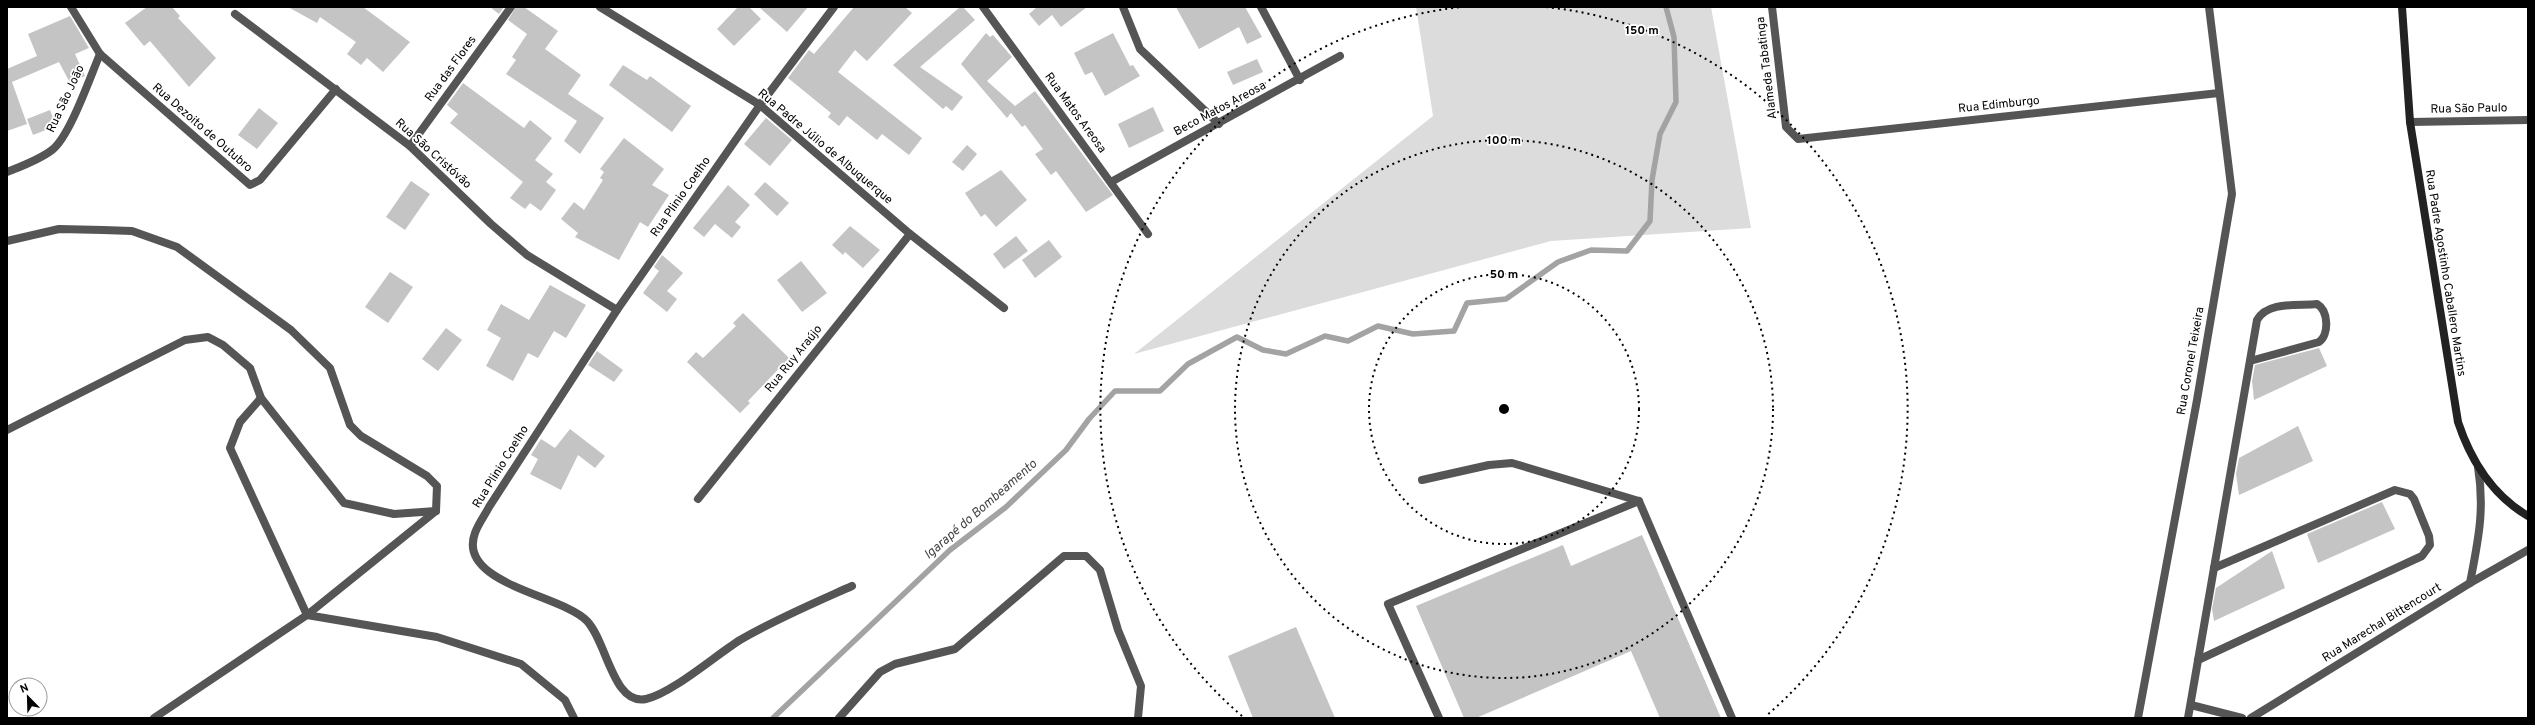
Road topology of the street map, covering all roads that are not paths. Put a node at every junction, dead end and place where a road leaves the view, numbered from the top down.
1 (511, 7) edge
2 (600, 7) edge
3 (834, 7) edge
4 (983, 7) edge
5 (1123, 7) edge
6 (1261, 7) edge
7 (1772, 7) edge
8 (2209, 7) edge
9 (2402, 7) edge
10 (73, 8) edge
11 (234, 14) dead end
12 (100, 54) junction
13 (1340, 56) dead end
14 (1300, 80) junction
15 (336, 89) junction
16 (2219, 93) junction
17 (760, 105) junction
18 (2528, 120) edge
19 (2410, 122) junction
20 (1219, 124) junction
21 (1786, 127) joint
22 (410, 146) junction
23 (7, 172) edge
24 (1111, 182) junction
25 (910, 234) junction
26 (1148, 234) dead end
27 (7, 241) edge
28 (1004, 308) dead end
29 (617, 310) junction
30 (2250, 361) junction
31 (262, 398) junction
32 (7, 430) edge
33 (2478, 466) junction
34 (1422, 480) dead end
35 (698, 499) dead end
36 (1639, 501) junction
37 (436, 511) junction
38 (2528, 516) edge
39 (2528, 550) edge
40 (2214, 568) junction
41 (2470, 583) junction
42 (852, 586) dead end
43 (307, 615) junction
44 (2198, 660) junction
45 (2191, 705) junction
46 (154, 718) edge
47 (574, 718) edge
48 (839, 718) edge
49 (1138, 718) edge
50 (1439, 718) edge
51 (1732, 718) edge
52 (2138, 718) edge
53 (2188, 718) edge
54 (2242, 718) edge
55 (2251, 718) edge

1 - 22 street, Rua das Flores
2 - 17 street, Rua Padre Júlio de Albuquerque
3 - 17 street, Rua Plinio Coelho
4 - 24 street, Rua Matos Areosa
5 - 20 street
6 - 14 street
7 - 21 street, Alameda Tabatinga
8 - 16 street, Rua Coronel Teixeira
9 - 19 street, Rua Padre Agostinho Caballero Martins
10 - 12 street, Rua Dezoito de Outubro
11 - 15 street, Rua São Cristóvão
12 - 15 street, Rua Dezoito de Outubro
12 - 23 street, Rua São João
13 - 14 street, Beco Matos Areosa
14 - 20 street, Beco Matos Areosa
15 - 22 street, Rua São Cristóvão
16 - 21 street, Rua Edimburgo
16 - 52 street, Rua Coronel Teixeira
17 - 25 street, Rua Padre Júlio de Albuquerque
17 - 29 street, Rua Plinio Coelho
18 - 19 street, Rua São Paulo
19 - 33 street, Rua Padre Agostinho Caballero Martins
20 - 24 street, Beco Matos Areosa
22 - 29 street, Rua São Cristóvão
24 - 26 street, Rua Matos Areosa
25 - 28 street, Rua Padre Júlio de Albuquerque
25 - 35 street, Rua Ruy Araújo
27 - 37 street
29 - 42 street, Rua Plinio Coelho
30 - 30 street
30 - 40 street
31 - 32 street
31 - 37 street
31 - 43 street
33 - 38 street, Rua Padre Agostinho Caballero Martins
33 - 41 street
34 - 36 street
36 - 50 street
36 - 51 street
37 - 43 street
39 - 41 street, Rua Marechal Bittencourt
40 - 44 street
40 - 44 street
41 - 55 street, Rua Marechal Bittencourt
43 - 46 street
43 - 47 street
44 - 45 street
45 - 53 street
45 - 54 street
48 - 49 street

